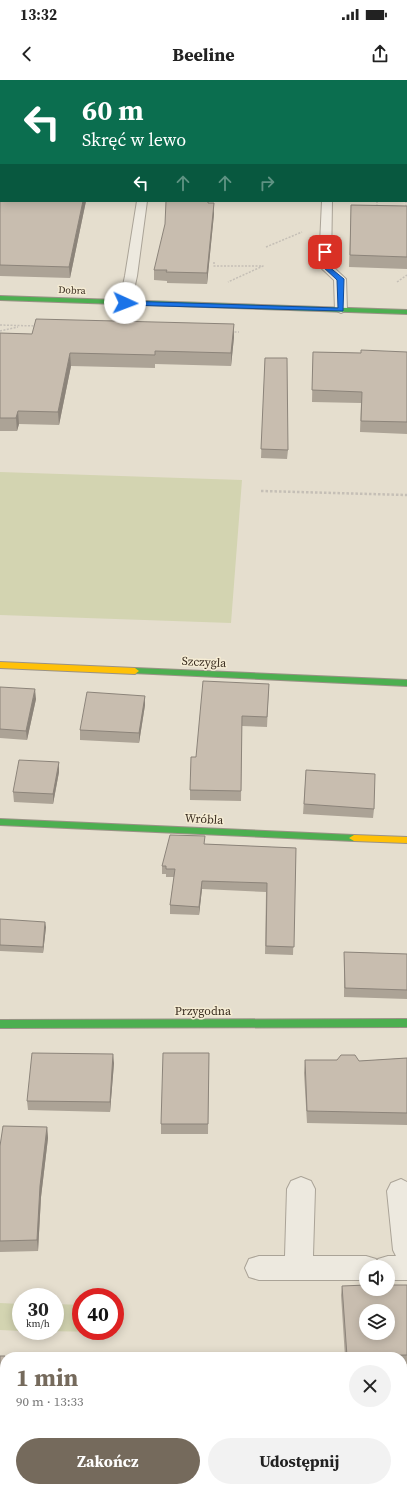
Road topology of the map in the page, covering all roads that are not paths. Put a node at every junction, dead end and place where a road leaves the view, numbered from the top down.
1 (142, 202) edge
2 (327, 202) edge
3 (0, 298) edge
4 (125, 303) junction
5 (341, 310) junction
6 (407, 312) edge
7 (0, 665) edge
8 (407, 683) edge
9 (0, 822) edge
10 (407, 840) edge
11 (407, 1023) edge
12 (0, 1024) edge
13 (301, 1189) dead end
14 (401, 1191) dead end
15 (407, 1250) edge
16 (259, 1268) dead end
17 (299, 1268) junction
18 (359, 1268) edge
19 (395, 1268) edge
20 (407, 1268) edge

1 - 4 lane
2 - 5 lane
3 - 4 street, Dobra
4 - 5 street, Dobra
5 - 6 street, Dobra
7 - 8 street, Szczygla
9 - 10 street, Wróbla
11 - 12 street, Przygodna
13 - 17 street
14 - 15 street
16 - 17 street
17 - 18 street
19 - 20 street

